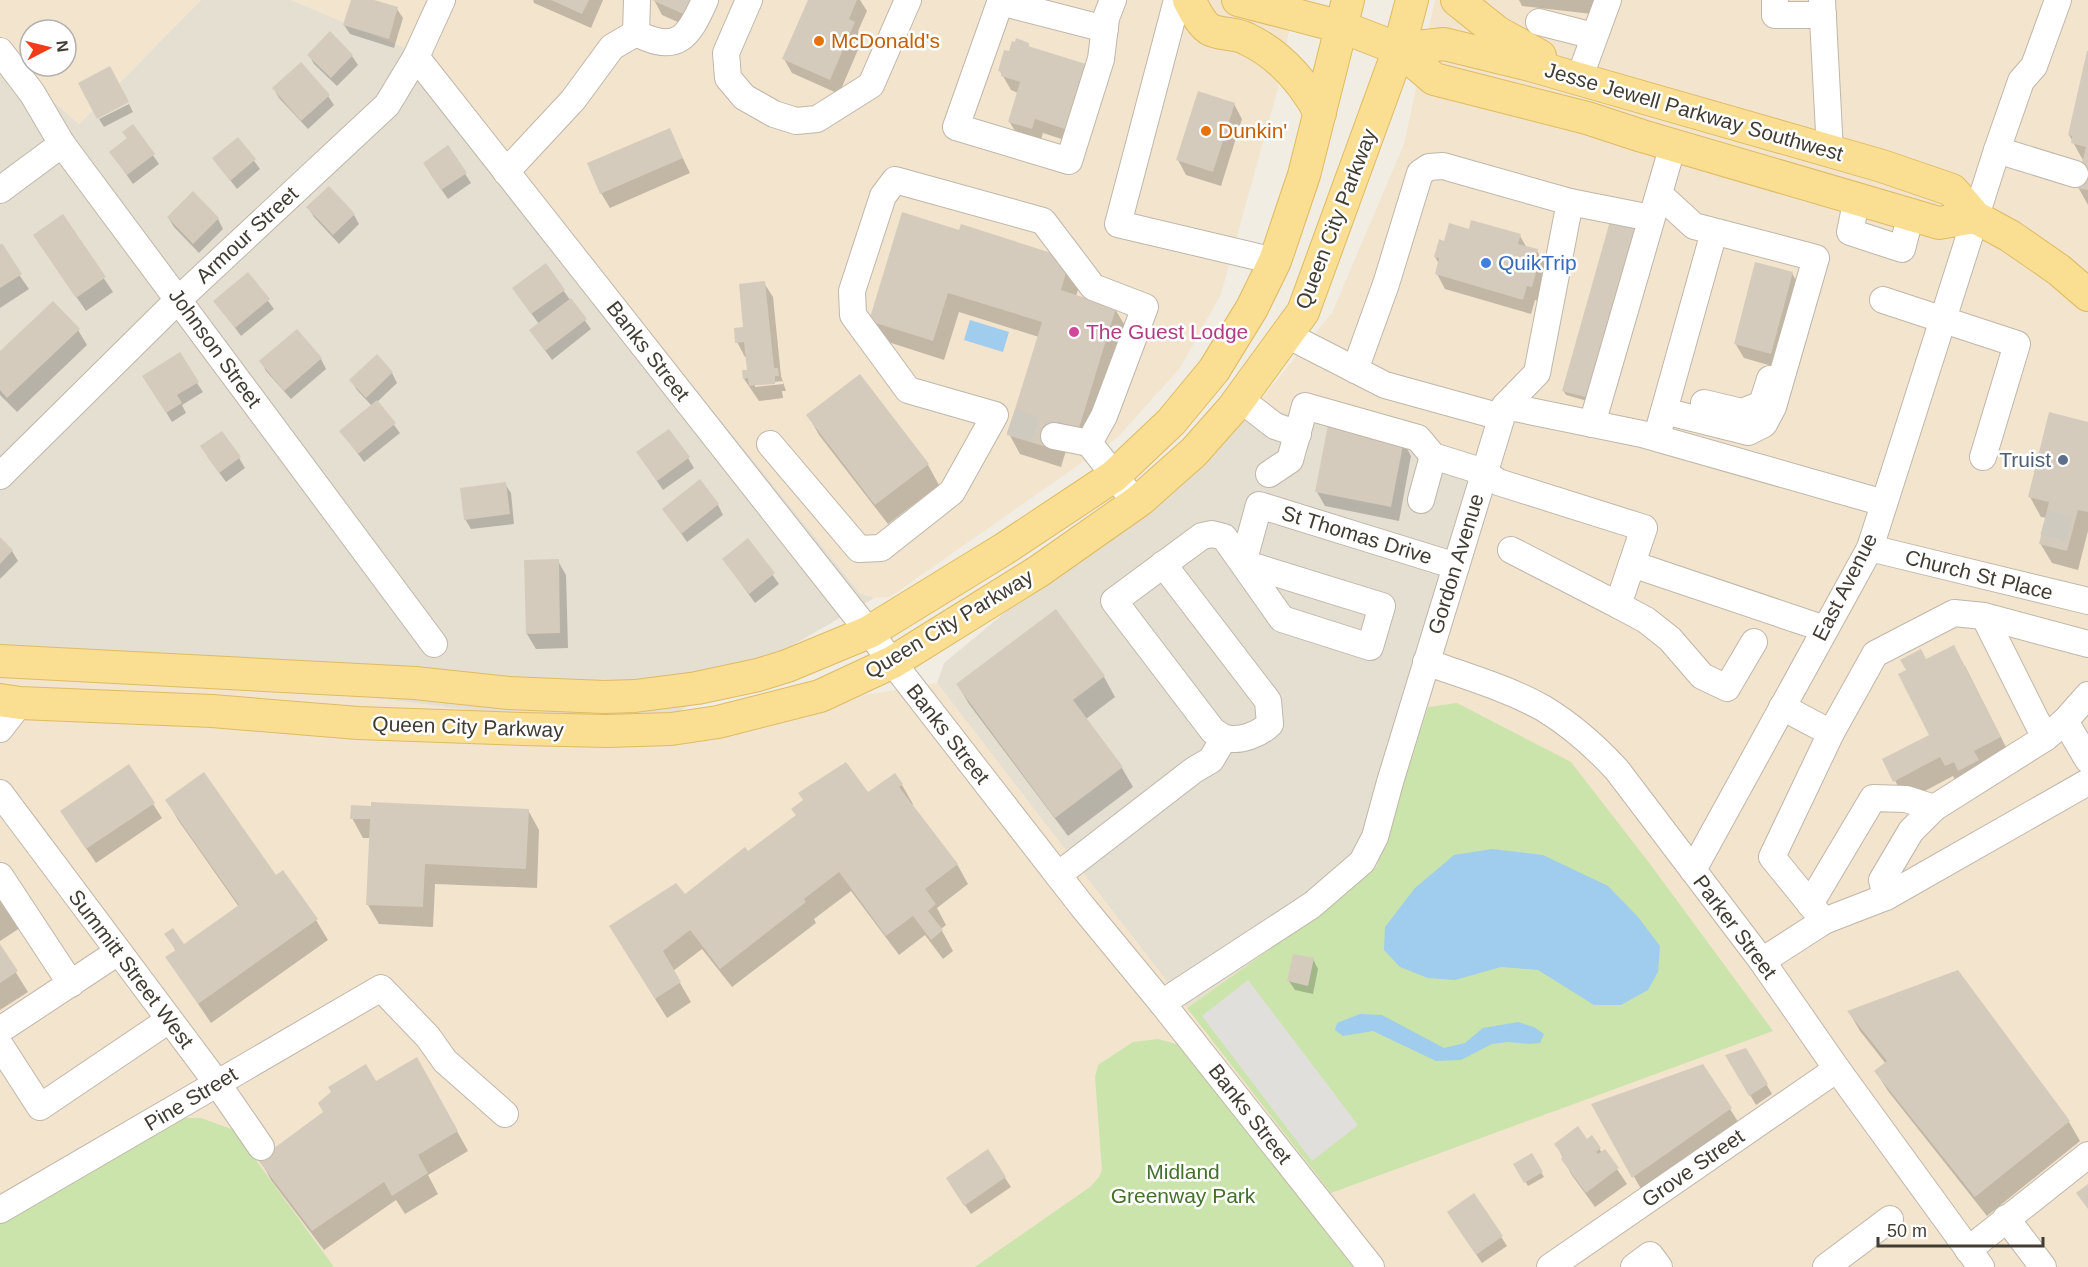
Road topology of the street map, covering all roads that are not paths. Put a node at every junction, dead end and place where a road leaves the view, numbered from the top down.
1 (442, 0) edge
2 (637, 0) edge
3 (705, 0) edge
4 (749, 0) edge
5 (908, 0) edge
6 (1113, 0) edge
7 (1177, 0) edge
8 (1189, 0) edge
9 (1242, 0) edge
10 (1412, 0) edge
11 (1457, 0) edge
12 (1608, 0) edge
13 (1775, 0) edge
14 (2058, 0) edge
15 (1000, 1) edge
16 (1823, 8) edge
17 (1346, 14) edge
18 (1539, 22) dead end
19 (1105, 29) junction
20 (636, 33) junction
21 (1594, 36) junction
22 (1399, 49) junction
23 (0, 51) edge
24 (416, 57) junction
25 (1572, 77) junction
26 (1320, 113) junction
27 (62, 144) junction
28 (1673, 145) junction
29 (1997, 150) junction
30 (1830, 151) junction
31 (506, 172) junction
32 (2075, 174) dead end
33 (0, 190) edge
34 (1659, 194) junction
35 (1570, 202) junction
36 (1975, 217) junction
37 (1650, 225) junction
38 (1704, 229) junction
39 (1275, 261) junction
40 (2088, 295) edge
41 (179, 299) junction
42 (1883, 300) dead end
43 (1942, 318) junction
44 (1287, 335) junction
45 (1355, 370) junction
46 (1240, 399) junction
47 (1666, 403) junction
48 (1503, 412) junction
49 (1592, 424) junction
50 (1298, 434) junction
51 (1054, 436) tunnel mouth
52 (1656, 438) junction
53 (1089, 443) junction
54 (770, 444) dead end
55 (1433, 456) junction
56 (1983, 457) dead end
57 (1484, 472) junction
58 (1269, 474) dead end
59 (0, 476) edge
60 (1113, 476) junction
61 (1421, 500) dead end
62 (1884, 502) junction
63 (1136, 503) junction
64 (1870, 548) junction
65 (1511, 550) dead end
66 (1243, 563) junction
67 (1163, 564) junction
68 (1632, 564) junction
69 (1456, 566) junction
70 (2088, 602) edge
71 (1618, 604) junction
72 (1984, 616) junction
73 (1825, 629) junction
74 (869, 632) junction
75 (1754, 642) dead end
76 (434, 644) dead end
77 (2088, 644) edge
78 (0, 661) edge
79 (893, 662) junction
80 (1426, 662) junction
81 (2088, 695) edge
82 (10, 701) edge
83 (1782, 707) junction
84 (2065, 721) junction
85 (0, 729) edge
86 (1831, 734) junction
87 (1224, 738) junction
88 (2044, 738) junction
89 (2088, 760) edge
90 (2088, 783) edge
91 (4, 802) edge
92 (1934, 808) junction
93 (1693, 870) junction
94 (1058, 875) junction
95 (0, 876) edge
96 (1886, 897) junction
97 (1817, 913) junction
98 (118, 952) junction
99 (1762, 961) junction
100 (71, 984) junction
101 (1162, 1003) junction
102 (169, 1020) junction
103 (0, 1030) edge
104 (0, 1045) edge
105 (1836, 1069) junction
106 (217, 1083) junction
107 (505, 1113) dead end
108 (261, 1147) dead end
109 (2088, 1155) edge
110 (0, 1210) edge
111 (2006, 1218) junction
112 (1890, 1219) dead end
113 (1974, 1258) edge
114 (1371, 1267) edge
115 (1550, 1267) edge
116 (1634, 1267) edge
117 (1659, 1267) edge
118 (1826, 1267) edge
119 (2043, 1267) edge

1 - 24 street, Armour Street
2 - 20 street
3 - 20 street
4 - 5 street
6 - 19 street
7 - 39 street
8 - 26 main road
9 - 17 main road, Jesse Jewell Parkway Southwest
10 - 22 main road, Queen City Parkway
11 - 25 main road
12 - 21 street
13 - 16 street
14 - 29 street, East Avenue
15 - 19 street
15 - 19 street
16 - 30 street
17 - 22 main road, Jesse Jewell Parkway Southwest
17 - 26 main road, Queen City Parkway
18 - 21 street
20 - 31 street
21 - 25 street
22 - 25 main road, Jesse Jewell Parkway Southwest
22 - 28 main road, Jesse Jewell Parkway Southwest
22 - 44 main road, Queen City Parkway
23 - 27 street, Johnson Street
24 - 31 street, Banks Street
24 - 41 street, Armour Street
25 - 30 main road, Jesse Jewell Parkway Southwest
26 - 39 main road, Queen City Parkway
27 - 33 street
27 - 41 street, Johnson Street
28 - 34 street
28 - 36 main road, Jesse Jewell Parkway Southwest
29 - 32 street
29 - 36 street, East Avenue
30 - 36 main road, Jesse Jewell Parkway Southwest
31 - 74 street, Banks Street
34 - 37 street
34 - 38 street
35 - 37 street
35 - 45 street
35 - 48 street
36 - 40 main road, Jesse Jewell Parkway Southwest
36 - 43 street, East Avenue
37 - 38 street
37 - 49 street
38 - 47 street
38 - 47 street
39 - 60 main road, Queen City Parkway
41 - 59 street, Armour Street
41 - 76 street, Johnson Street
42 - 43 street
43 - 56 street
43 - 62 street, East Avenue
44 - 45 street
44 - 46 main road, Queen City Parkway
45 - 48 street
46 - 50 street
46 - 63 main road, Queen City Parkway
47 - 52 street
48 - 49 street
48 - 57 street, Gordon Avenue
49 - 52 street
50 - 55 street
50 - 58 street
51 - 53 street
52 - 62 street
53 - 54 street
53 - 60 street
55 - 57 street
55 - 61 street
57 - 68 street
57 - 69 street, Gordon Avenue
60 - 63 street
60 - 74 main road, Queen City Parkway
62 - 64 street, East Avenue
63 - 79 main road, Queen City Parkway
64 - 70 street, Church St Place
64 - 73 street, East Avenue
65 - 71 street
66 - 66 street
66 - 67 street
66 - 69 street, St Thomas Drive
67 - 87 street
67 - 87 street
68 - 71 street
68 - 73 street
69 - 80 street, Gordon Avenue
71 - 75 street
72 - 77 street
72 - 86 street
72 - 88 street
73 - 83 street, East Avenue
74 - 78 main road, Queen City Parkway
74 - 79 street, Banks Street
79 - 82 main road, Queen City Parkway
79 - 94 street, Banks Street
80 - 93 street, Parker Street
80 - 101 street, Gordon Avenue
81 - 84 street
82 - 85 street
83 - 86 street
83 - 93 street, East Avenue
84 - 88 street
84 - 89 street
86 - 97 street
87 - 94 street
88 - 92 street
90 - 96 street
91 - 98 street, Summitt Street West
92 - 96 street
92 - 97 street
93 - 99 street, Parker Street
94 - 101 street, Banks Street
95 - 100 street
96 - 97 street
97 - 99 street
98 - 100 street
98 - 102 street, Summitt Street West
99 - 105 street, Parker Street
100 - 103 street
101 - 114 street, Banks Street
102 - 104 street
102 - 106 street, Summitt Street West
105 - 113 street, Parker Street
105 - 115 street, Grove Street
106 - 107 street, Pine Street
106 - 108 street, Summitt Street West
106 - 110 street, Pine Street
109 - 111 street
111 - 113 street
111 - 119 street
112 - 118 street
116 - 117 street

